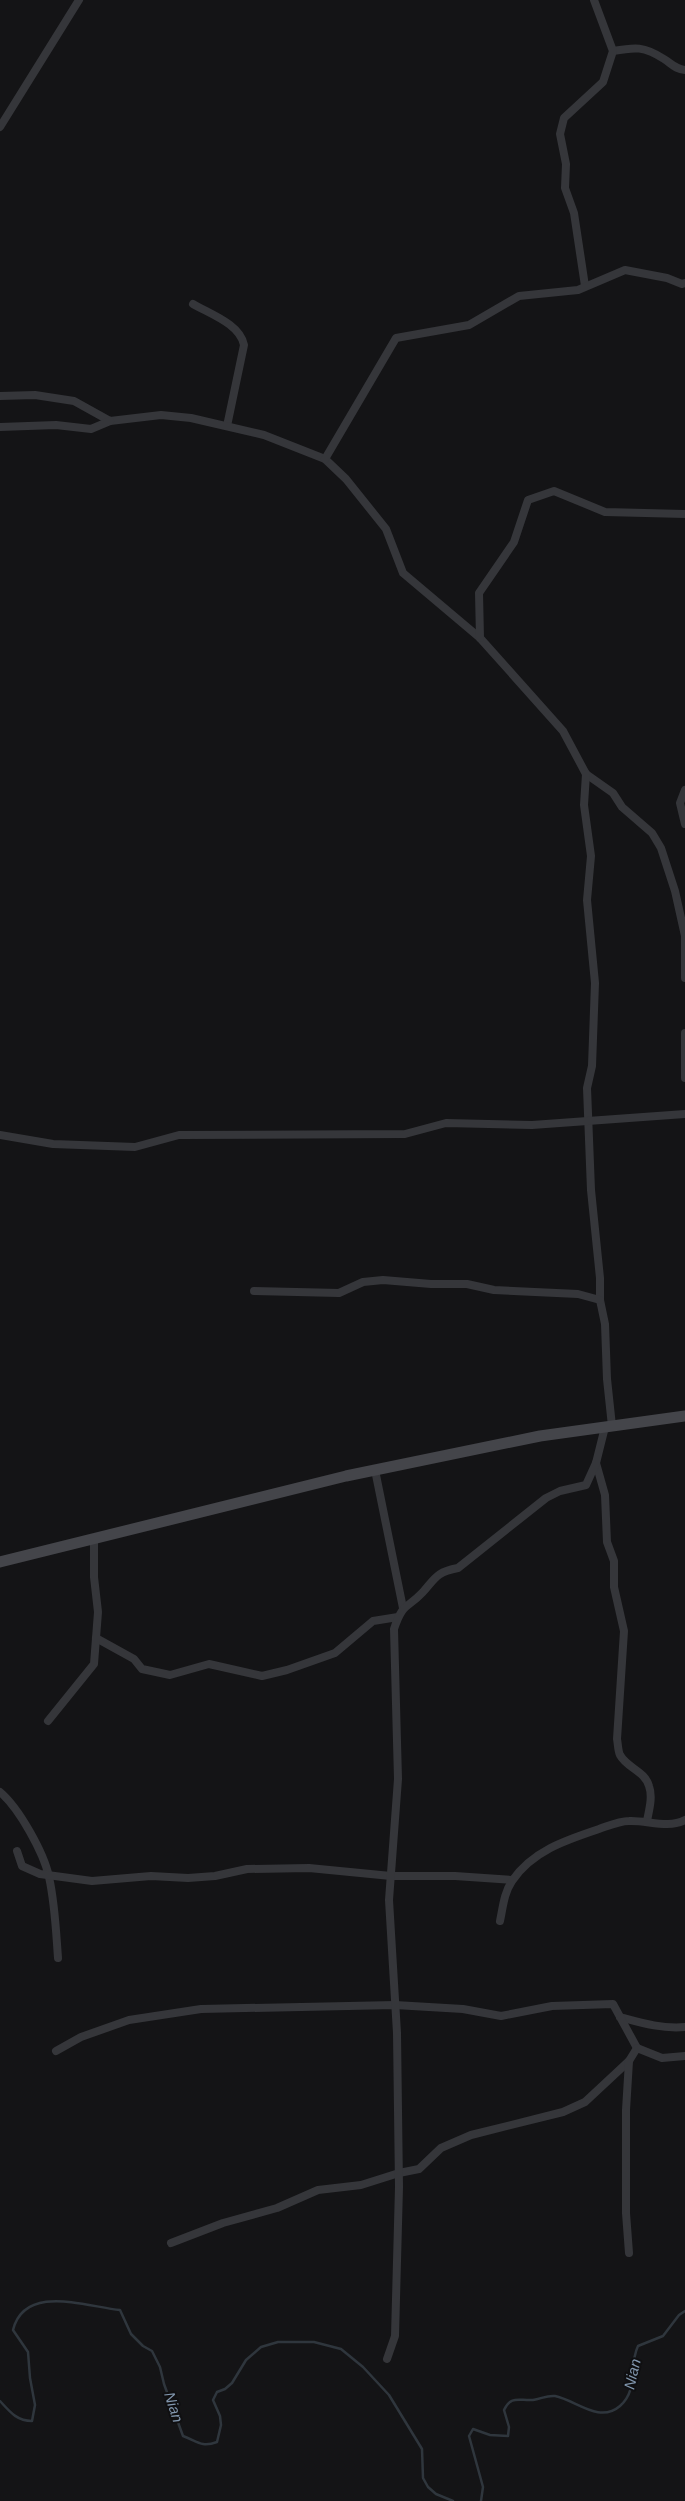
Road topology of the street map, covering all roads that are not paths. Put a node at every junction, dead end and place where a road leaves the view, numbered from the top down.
1 (79, 0) edge
2 (594, 0) edge
3 (613, 51) junction
4 (685, 70) edge
5 (0, 127) edge
6 (685, 283) edge
7 (585, 286) junction
8 (193, 304) dead end
9 (0, 396) edge
10 (110, 421) junction
11 (0, 426) edge
12 (227, 426) junction
13 (325, 459) junction
14 (685, 514) edge
15 (480, 638) junction
16 (586, 774) junction
17 (685, 790) edge
18 (685, 824) edge
19 (685, 978) edge
20 (685, 1033) edge
21 (685, 1078) edge
22 (685, 1114) edge
23 (589, 1121) junction
24 (0, 1135) edge
25 (254, 1291) dead end
26 (600, 1300) junction
27 (685, 1416) edge
28 (608, 1426) junction
29 (596, 1463) junction
30 (375, 1470) junction
31 (94, 1538) junction
32 (0, 1562) edge
33 (403, 1608) junction
34 (398, 1617) junction
35 (96, 1638) junction
36 (48, 1721) dead end
37 (0, 1792) edge
38 (685, 1820) edge
39 (647, 1821) junction
40 (17, 1851) dead end
41 (49, 1875) junction
42 (391, 1876) junction
43 (512, 1880) junction
44 (500, 1921) dead end
45 (58, 1958) dead end
46 (395, 2005) junction
47 (620, 2017) junction
48 (685, 2027) edge
49 (637, 2048) junction
50 (56, 2051) dead end
51 (685, 2056) edge
52 (629, 2061) junction
53 (399, 2173) junction
54 (171, 2243) dead end
55 (630, 2253) dead end
56 (387, 2359) dead end

1 - 5 street
2 - 3 street
3 - 4 street
3 - 7 street
6 - 7 street
7 - 13 street
8 - 12 street
9 - 10 street
10 - 11 street
10 - 12 street
12 - 13 street
13 - 15 street
14 - 15 street
15 - 16 street
16 - 19 street
16 - 23 street
17 - 18 street
20 - 21 street
22 - 23 street
23 - 24 street
23 - 26 street
25 - 26 street
26 - 28 street
27 - 28 main road
28 - 29 street
28 - 30 main road
29 - 33 street
29 - 39 street
30 - 31 main road
30 - 33 street
31 - 32 main road
31 - 35 street
33 - 34 street
34 - 35 street
34 - 42 street
35 - 36 street
37 - 41 street
38 - 39 street
39 - 43 street
40 - 41 street
41 - 42 street
41 - 45 street
42 - 43 street
42 - 46 street
43 - 44 street
46 - 47 street
46 - 50 street
46 - 53 street
47 - 48 street
47 - 49 street
49 - 51 street
49 - 52 street
52 - 53 street
52 - 55 street
53 - 54 street
53 - 56 street

